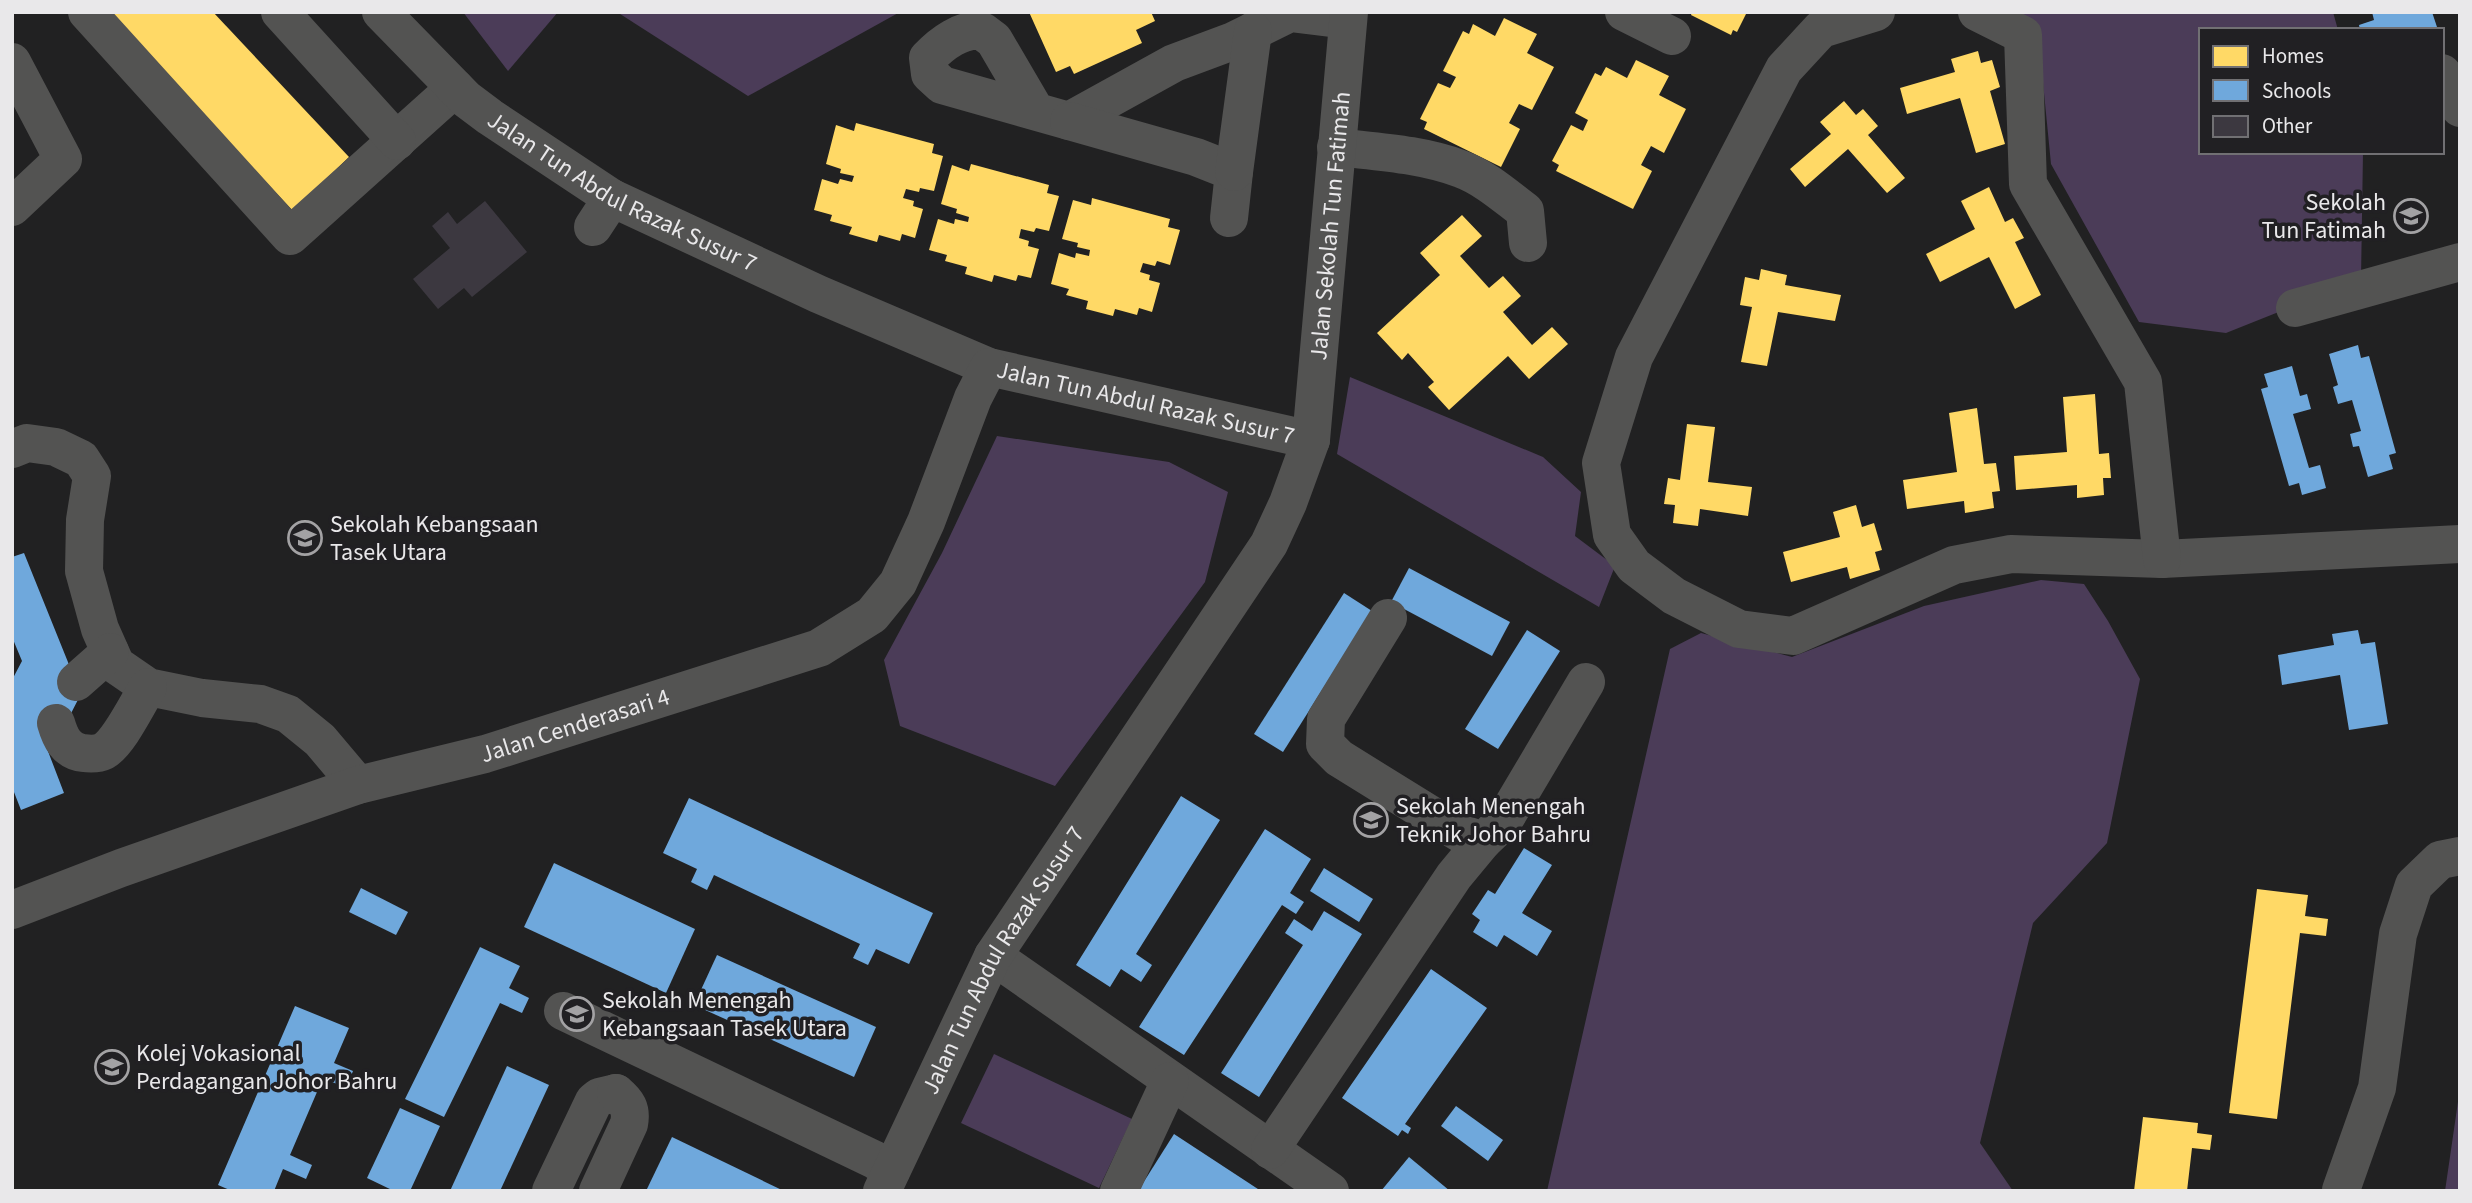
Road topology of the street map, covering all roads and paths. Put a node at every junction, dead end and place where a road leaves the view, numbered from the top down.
1 (87, 12) edge
2 (280, 12) edge
3 (382, 12) edge
4 (1624, 12) edge
5 (1876, 12) edge
6 (1977, 12) edge
7 (1348, 16) edge
8 (1252, 31) junction
9 (1672, 36) dead end
10 (12, 62) edge
11 (2444, 76) edge
12 (470, 101) junction
13 (2460, 108) edge
14 (397, 141) junction
15 (1336, 147) junction
16 (1234, 172) junction
17 (12, 207) edge
18 (1229, 218) dead end
19 (1528, 243) dead end
20 (2460, 262) edge
21 (2295, 308) dead end
22 (989, 368) junction
23 (1311, 440) junction
24 (12, 449) edge
25 (2460, 544) edge
26 (2162, 559) junction
27 (1388, 618) dead end
28 (110, 652) junction
29 (76, 682) dead end
30 (1586, 682) dead end
31 (148, 687) junction
32 (56, 723) dead end
33 (358, 785) junction
34 (1483, 841) junction
35 (2460, 856) edge
36 (12, 910) edge
37 (993, 956) junction
38 (563, 1011) dead end
39 (638, 1047) junction
40 (1170, 1081) junction
41 (616, 1093) junction
42 (1270, 1150) junction
43 (886, 1181) edge
44 (2341, 1190) edge
45 (551, 1191) edge
46 (598, 1191) edge
47 (1119, 1191) edge
48 (1330, 1191) edge

1 - 14 street
2 - 14 street
3 - 12 street, Jalan Tun Abdul Razak Susur 7
4 - 9 street
5 - 26 street
6 - 26 street
7 - 8 street
7 - 15 street, Jalan Sekolah Tun Fatimah
8 - 16 street
8 - 16 street
10 - 17 street
11 - 13 street
12 - 14 street
12 - 22 street, Jalan Tun Abdul Razak Susur 7
15 - 19 street
15 - 23 street, Jalan Sekolah Tun Fatimah
16 - 18 street
20 - 21 street
22 - 23 street, Jalan Tun Abdul Razak Susur 7
22 - 33 street, Jalan Cenderasari 4
23 - 37 street, Jalan Tun Abdul Razak Susur 7
24 - 28 street
25 - 26 street
27 - 34 street
28 - 29 street
28 - 31 street
30 - 34 street
31 - 32 street
31 - 33 street
33 - 36 street, Jalan Cenderasari 4
34 - 42 street
35 - 44 street
37 - 40 street
37 - 43 street, Jalan Tun Abdul Razak Susur 7
38 - 39 street
39 - 41 street
39 - 43 street
40 - 42 street
40 - 47 street
41 - 45 street
41 - 46 street
42 - 48 street

